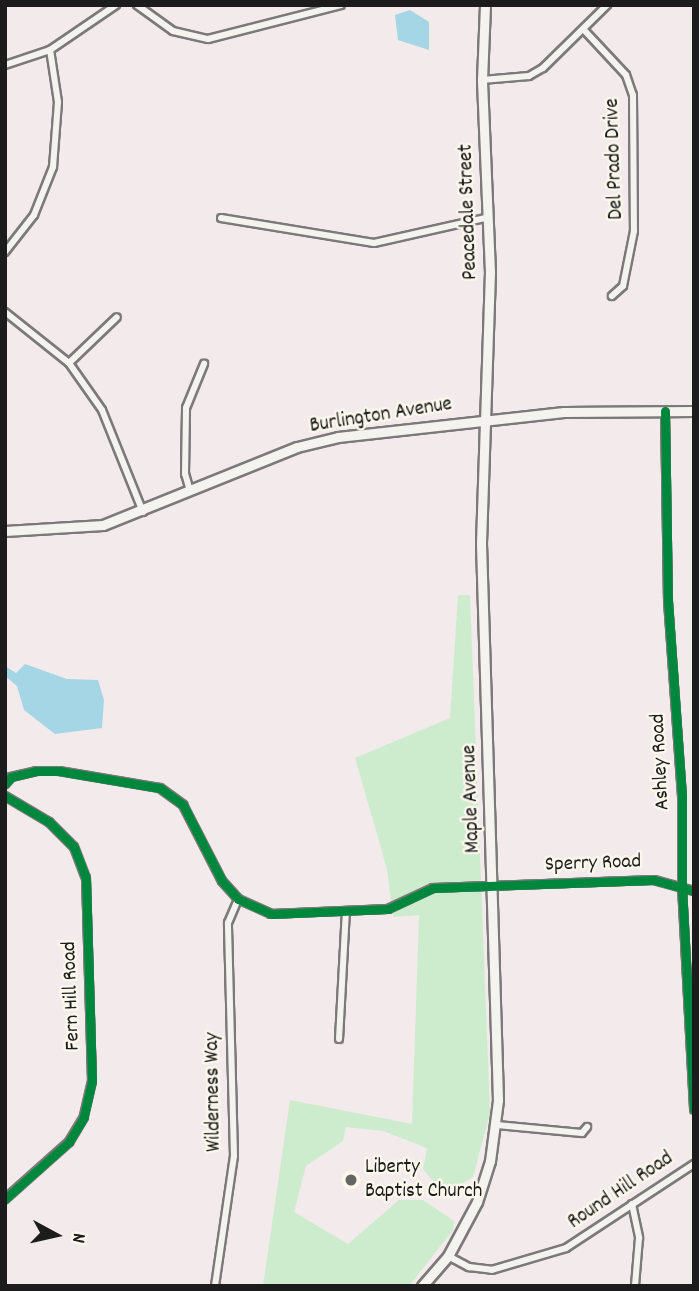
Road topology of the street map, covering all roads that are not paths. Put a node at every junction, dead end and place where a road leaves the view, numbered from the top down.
1 (116, 5) edge
2 (136, 5) edge
3 (341, 5) edge
4 (485, 5) edge
5 (607, 5) edge
6 (585, 31) junction
7 (50, 50) junction
8 (5, 65) edge
9 (482, 80) junction
10 (489, 217) junction
11 (221, 218) dead end
12 (5, 253) edge
13 (612, 296) dead end
14 (5, 313) edge
15 (117, 317) dead end
16 (69, 363) junction
17 (204, 364) dead end
18 (665, 411) junction
19 (694, 411) edge
20 (486, 418) junction
21 (190, 491) junction
22 (143, 512) junction
23 (5, 531) edge
24 (5, 784) edge
25 (5, 796) edge
26 (492, 886) junction
27 (682, 887) junction
28 (694, 891) edge
29 (238, 899) junction
30 (346, 911) junction
31 (340, 1039) dead end
32 (694, 1110) edge
33 (497, 1125) junction
34 (587, 1127) dead end
35 (694, 1164) edge
36 (5, 1199) edge
37 (632, 1205) junction
38 (448, 1255) junction
39 (215, 1286) edge
40 (422, 1286) edge
41 (635, 1286) edge

1 - 7 street
2 - 3 street
4 - 9 main road, Peacedale Street
5 - 6 street
6 - 9 street
6 - 13 street, Del Prado Drive
7 - 8 street
7 - 12 street
9 - 10 main road, Peacedale Street
10 - 11 street
10 - 20 main road, Peacedale Street
14 - 16 street
15 - 16 street
16 - 22 street
17 - 21 street
18 - 19 main road, Burlington Avenue
18 - 20 main road, Burlington Avenue
18 - 27 street, Ashley Road
20 - 21 main road, Burlington Avenue
20 - 26 main road, Maple Avenue
21 - 22 main road, Burlington Avenue
22 - 23 main road, Burlington Avenue
24 - 29 street
25 - 36 street, Fern Hill Road
26 - 27 street, Sperry Road
26 - 30 street, Sperry Road
26 - 33 main road, Maple Avenue
27 - 28 street, Sperry Road
27 - 32 street, Ashley Road
29 - 30 street, Sperry Road
29 - 39 street, Wilderness Way
30 - 31 street
33 - 34 street
33 - 38 main road, Maple Avenue
35 - 37 street, Round Hill Road
37 - 38 street, Round Hill Road
37 - 41 street
38 - 40 main road, Maple Avenue

